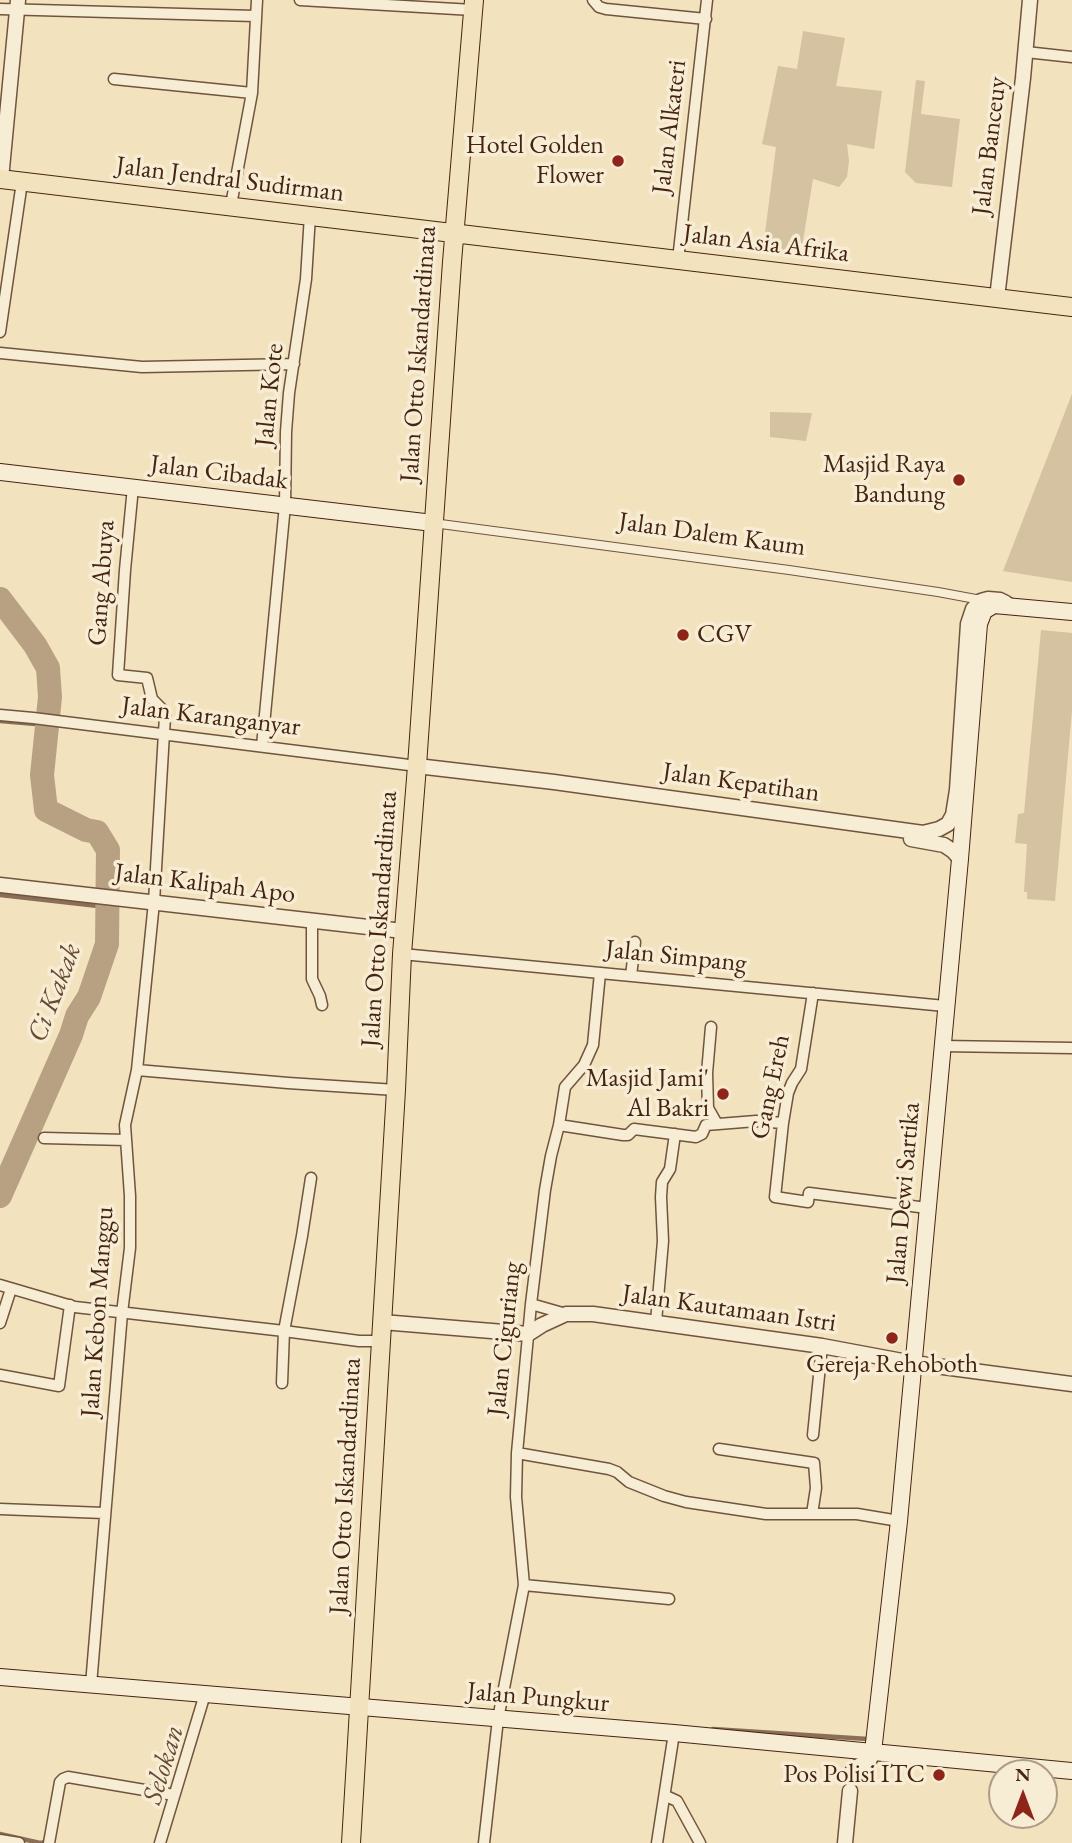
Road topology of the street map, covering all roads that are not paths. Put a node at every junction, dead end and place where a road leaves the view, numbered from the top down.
1 (257, 0) edge
2 (300, 0) edge
3 (593, 0) edge
4 (708, 0) edge
5 (1030, 0) edge
6 (17, 4) edge
7 (474, 5) edge
8 (0, 9) edge
9 (255, 16) junction
10 (706, 19) junction
11 (1026, 52) junction
12 (1072, 57) edge
13 (114, 79) dead end
14 (252, 93) junction
15 (1, 179) edge
16 (22, 182) junction
17 (231, 205) junction
18 (310, 215) junction
19 (454, 233) junction
20 (678, 260) junction
21 (996, 298) junction
22 (1072, 307) edge
23 (0, 332) edge
24 (0, 353) edge
25 (294, 364) junction
26 (0, 472) edge
27 (133, 487) junction
28 (285, 505) junction
29 (433, 523) junction
30 (986, 604) junction
31 (1072, 612) edge
32 (0, 715) edge
33 (967, 716) junction
34 (164, 734) junction
35 (262, 746) junction
36 (416, 775) junction
37 (960, 859) junction
38 (0, 885) edge
39 (154, 902) junction
40 (312, 921) junction
41 (403, 931) junction
42 (635, 942) dead end
43 (402, 954) junction
44 (600, 973) junction
45 (631, 976) junction
46 (813, 993) junction
47 (322, 1005) dead end
48 (945, 1006) junction
49 (711, 1027) dead end
50 (942, 1046) junction
51 (1072, 1048) edge
52 (137, 1070) junction
53 (397, 1090) junction
54 (783, 1123) junction
55 (717, 1124) junction
56 (559, 1125) junction
57 (675, 1134) junction
58 (44, 1138) dead end
59 (126, 1140) junction
60 (311, 1178) dead end
61 (927, 1208) junction
62 (0, 1285) edge
63 (11, 1289) junction
64 (531, 1304) junction
65 (70, 1306) junction
66 (122, 1314) junction
67 (566, 1314) junction
68 (382, 1322) junction
69 (656, 1322) junction
70 (0, 1323) edge
71 (284, 1331) junction
72 (528, 1334) junction
73 (381, 1341) junction
74 (822, 1346) junction
75 (913, 1363) junction
76 (0, 1376) edge
77 (282, 1383) dead end
78 (1072, 1384) edge
79 (813, 1435) dead end
80 (719, 1449) dead end
81 (517, 1453) junction
82 (0, 1509) edge
83 (104, 1513) junction
84 (812, 1514) junction
85 (899, 1521) junction
86 (524, 1585) junction
87 (668, 1599) dead end
88 (0, 1677) edge
89 (91, 1685) junction
90 (205, 1695) junction
91 (360, 1708) junction
92 (498, 1719) junction
93 (674, 1733) junction
94 (873, 1752) junction
95 (1072, 1771) edge
96 (174, 1794) junction
97 (666, 1796) junction
98 (0, 1840) edge
99 (19, 1843) edge
100 (49, 1843) edge
101 (160, 1843) edge
102 (351, 1843) edge
103 (484, 1843) edge
104 (657, 1843) edge
105 (700, 1843) edge
106 (845, 1843) edge

1 - 9 street
2 - 7 street
3 - 10 street
4 - 10 street, Jalan Alkateri
5 - 11 street, Jalan Banceuy
6 - 8 street
6 - 9 street
6 - 15 street
7 - 19 main road, Jalan Otto Iskandardinata
9 - 14 street
10 - 20 street, Jalan Alkateri
11 - 12 street
11 - 21 street, Jalan Banceuy
13 - 14 street
14 - 17 street
15 - 16 main road, Jalan Jendral Sudirman
16 - 17 main road, Jalan Jendral Sudirman
16 - 23 street
17 - 18 main road, Jalan Jendral Sudirman
18 - 19 main road, Jalan Jendral Sudirman
18 - 25 street, Jalan Kote
19 - 20 main road, Jalan Asia Afrika
19 - 29 main road, Jalan Otto Iskandardinata
20 - 21 main road, Jalan Asia Afrika
21 - 22 main road, Jalan Asia Afrika
24 - 25 street
25 - 28 street, Jalan Kote
26 - 27 main road, Jalan Cibadak
27 - 28 main road, Jalan Cibadak
27 - 34 street, Gang Abuya
28 - 29 main road, Jalan Cibadak
28 - 35 street, Jalan Kote
29 - 30 street, Jalan Dalem Kaum
29 - 36 main road, Jalan Otto Iskandardinata
30 - 31 main road, Jalan Dalem Kaum
30 - 33 main road, Jalan Dewi Sartika
32 - 34 street, Jalan Karanganyar
33 - 36 street, Jalan Kepatihan
33 - 37 main road, Jalan Dewi Sartika
34 - 35 street, Jalan Karanganyar
34 - 39 street, Jalan Kebon Manggu
35 - 36 street, Jalan Karanganyar
36 - 37 street, Jalan Kepatihan
36 - 41 main road, Jalan Otto Iskandardinata
37 - 48 main road, Jalan Dewi Sartika
38 - 39 street, Jalan Kalipah Apo
39 - 40 street, Jalan Kalipah Apo
39 - 52 street, Jalan Kebon Manggu
40 - 41 street, Jalan Kalipah Apo
40 - 47 street
41 - 43 main road, Jalan Otto Iskandardinata
42 - 45 street
43 - 44 street, Jalan Simpang
43 - 53 main road, Jalan Otto Iskandardinata
44 - 45 street, Jalan Simpang
44 - 56 street, Jalan Ciguriang
45 - 46 street, Jalan Simpang
46 - 48 street, Jalan Simpang
46 - 54 street, Gang Ereh
48 - 50 main road, Jalan Dewi Sartika
49 - 55 street
50 - 51 street
50 - 61 main road, Jalan Dewi Sartika
52 - 53 street
52 - 59 street, Jalan Kebon Manggu
53 - 68 main road, Jalan Otto Iskandardinata
54 - 55 street
54 - 61 street, Gang Ereh
55 - 57 street
56 - 57 street
56 - 64 street, Jalan Ciguriang
57 - 69 street
58 - 59 street
59 - 66 street, Jalan Kebon Manggu
60 - 71 street
61 - 75 main road, Jalan Dewi Sartika
62 - 63 street
63 - 65 street
63 - 70 street
64 - 67 street
64 - 72 street, Jalan Ciguriang
65 - 66 street
65 - 76 street
66 - 71 street
66 - 83 street, Jalan Kebon Manggu
67 - 69 street, Jalan Kautamaan Istri
67 - 72 street, Jalan Kautamaan Istri
68 - 72 street
68 - 73 main road, Jalan Otto Iskandardinata
69 - 74 street, Jalan Kautamaan Istri
71 - 73 street
71 - 77 street
72 - 81 street, Jalan Ciguriang
73 - 91 main road, Jalan Otto Iskandardinata
74 - 75 street, Jalan Kautamaan Istri
74 - 79 street
75 - 78 street, Jalan Kautamaan Istri
75 - 85 main road, Jalan Dewi Sartika
80 - 84 street
81 - 84 street
81 - 86 street, Jalan Ciguriang
82 - 83 street
83 - 89 street, Jalan Kebon Manggu
84 - 85 street
85 - 94 main road, Jalan Dewi Sartika
86 - 87 street
86 - 92 street, Jalan Ciguriang
88 - 89 main road, Jalan Pungkur
89 - 90 main road, Jalan Pungkur
90 - 91 main road, Jalan Pungkur
90 - 96 street
91 - 92 main road, Jalan Pungkur
91 - 102 main road, Jalan Otto Iskandardinata
92 - 93 main road, Jalan Pungkur
92 - 103 street, Jalan Ciguriang
93 - 94 main road, Jalan Pungkur
93 - 97 street
94 - 95 main road, Jalan Pungkur
94 - 106 street
96 - 100 street
96 - 101 street
97 - 104 street
97 - 105 street
98 - 99 street

